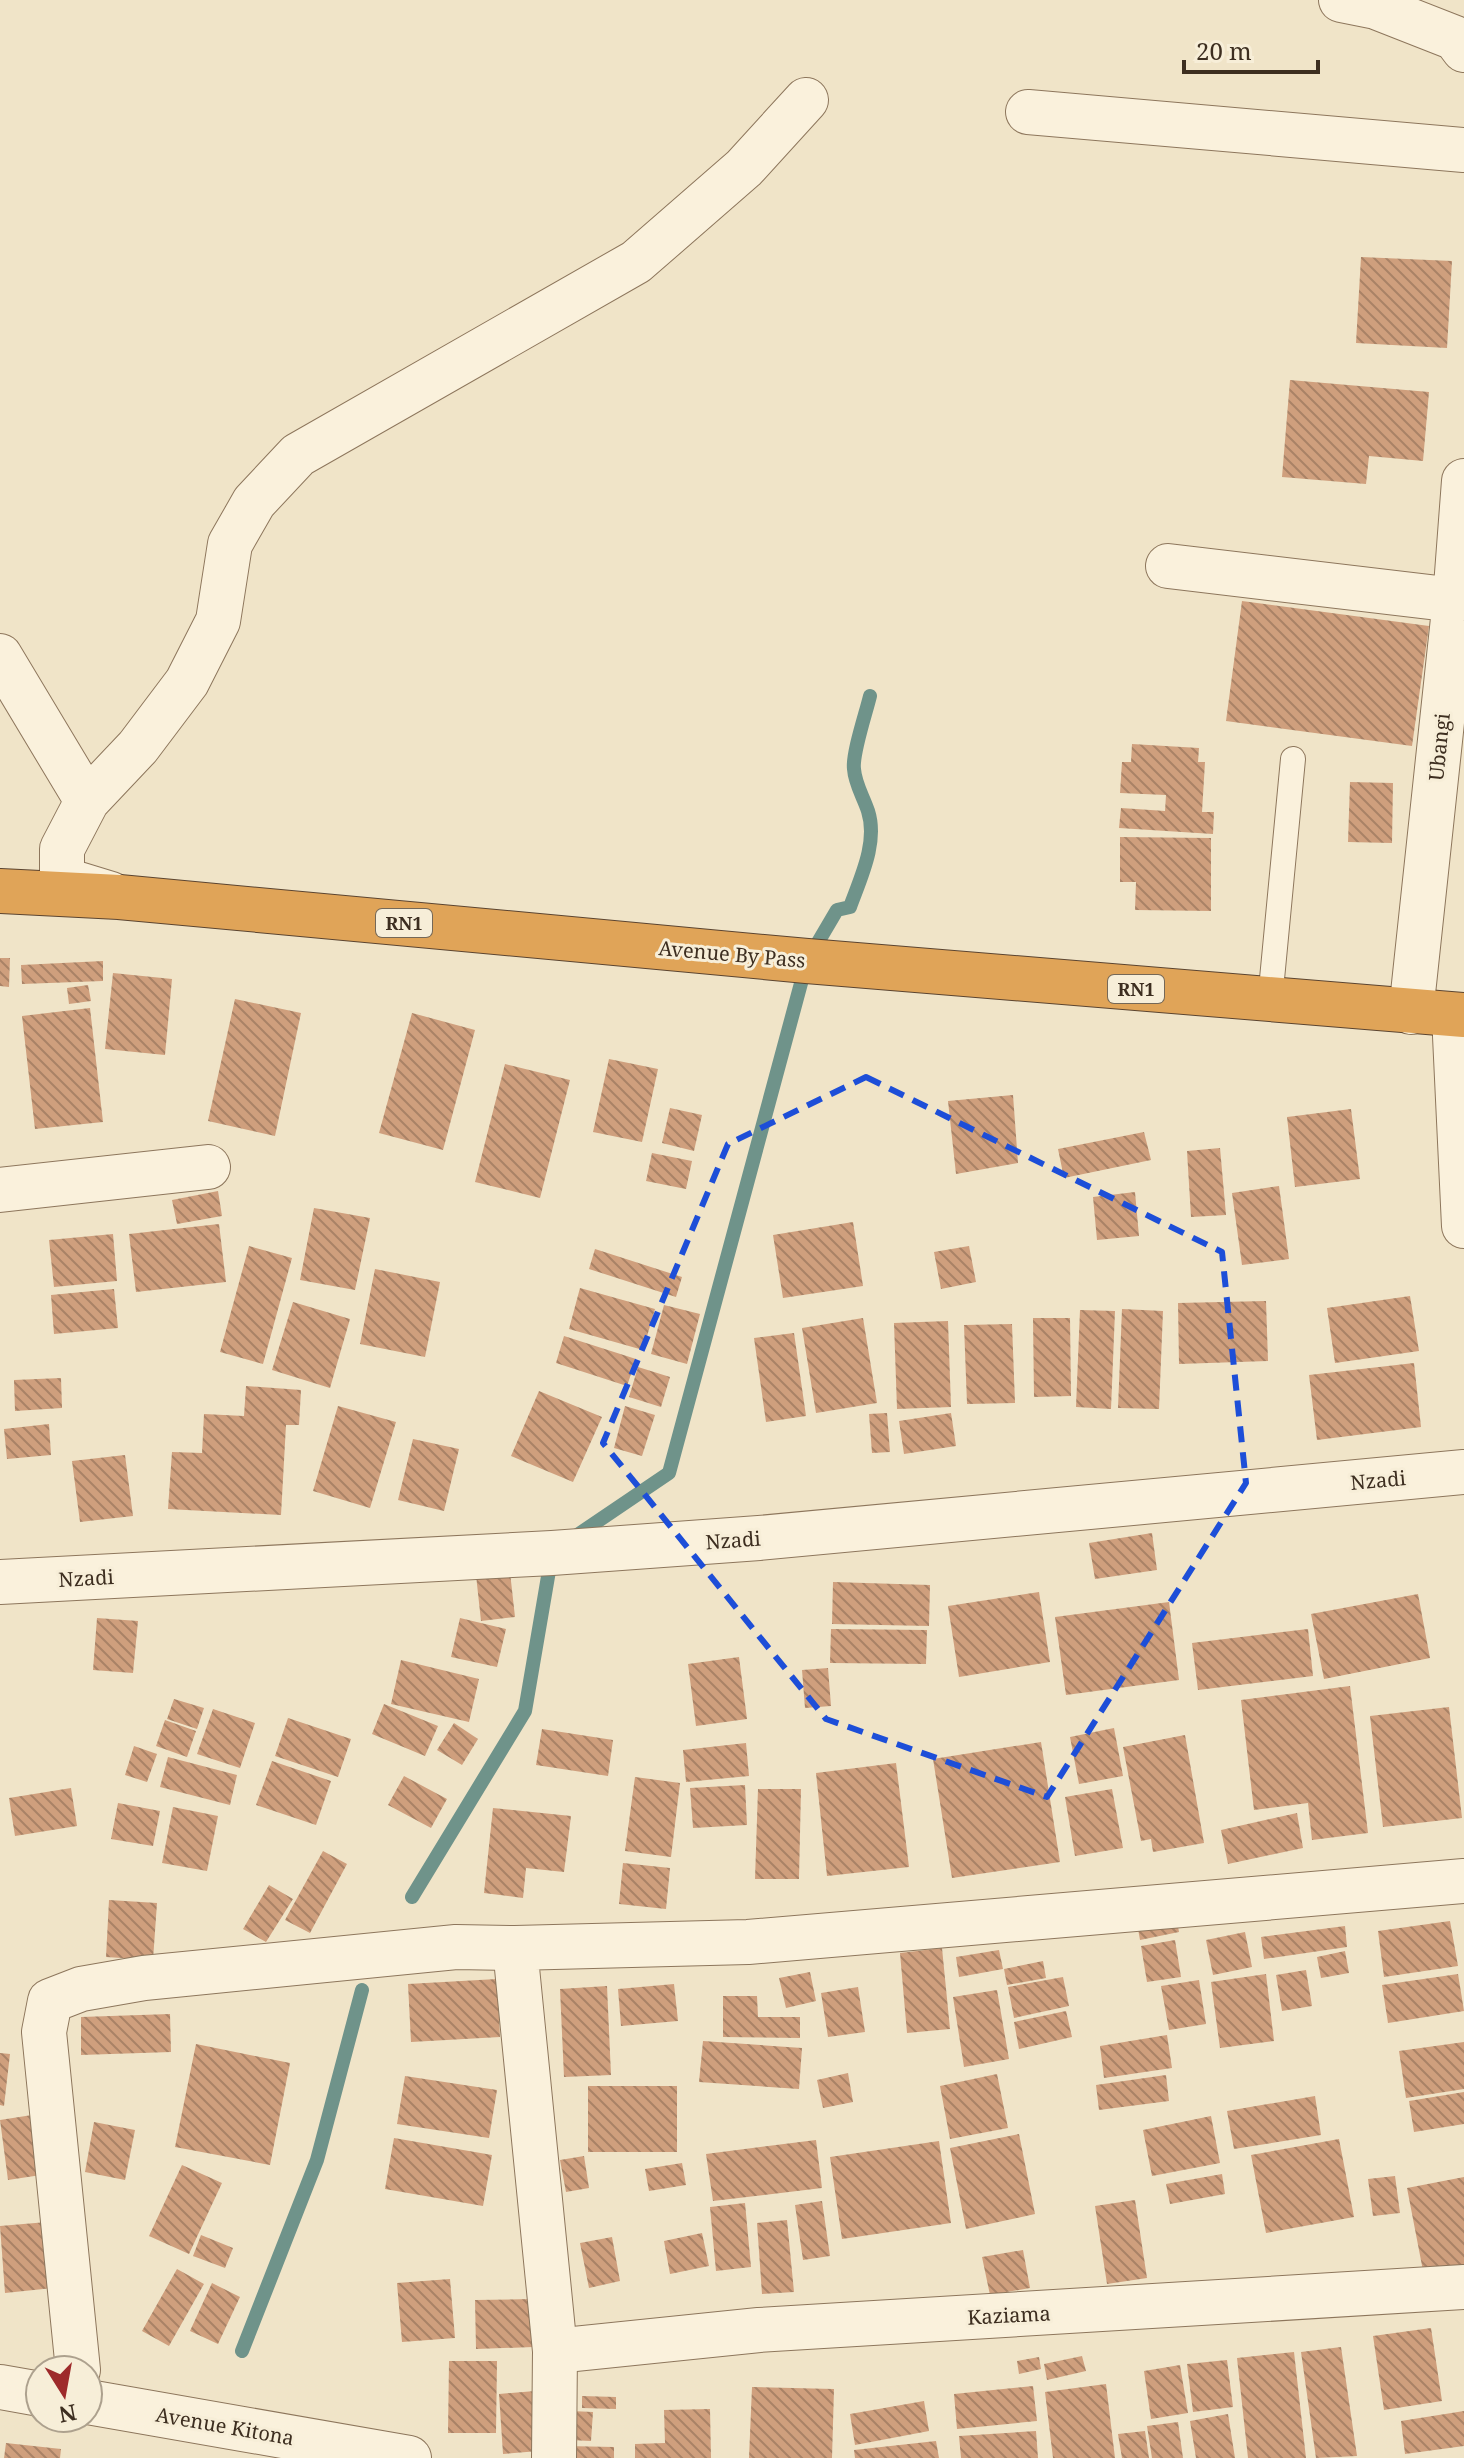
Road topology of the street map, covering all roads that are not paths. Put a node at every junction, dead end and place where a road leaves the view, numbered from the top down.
1 (1341, 0) edge
2 (1464, 50) edge
3 (806, 100) dead end
4 (1028, 112) dead end
5 (1464, 150) edge
6 (1464, 481) edge
7 (1168, 566) dead end
8 (1455, 600) junction
9 (0, 656) edge
10 (1293, 759) dead end
11 (87, 801) junction
12 (0, 891) edge
13 (119, 897) junction
14 (1270, 1000) junction
15 (1411, 1012) junction
16 (1459, 1015) edge
17 (208, 1167) dead end
18 (0, 1190) edge
19 (1464, 1226) edge
20 (1464, 1472) edge
21 (0, 1582) edge
22 (1464, 1881) edge
23 (515, 1948) junction
24 (1464, 2287) edge
25 (555, 2351) junction
26 (76, 2354) edge
27 (0, 2387) edge
28 (24, 2391) edge
29 (104, 2405) edge
30 (409, 2458) edge
31 (554, 2458) edge

1 - 2 street
3 - 11 street
4 - 5 street
6 - 8 street, Ubangi
7 - 8 street
8 - 15 street, Ubangi
9 - 11 street
10 - 14 lane
11 - 13 street
12 - 13 highway, Avenue By Pass / RN1
13 - 14 highway, Avenue By Pass / RN1
14 - 15 highway, Avenue By Pass / RN1
15 - 16 highway, Avenue By Pass / RN1
16 - 19 street
17 - 18 street
20 - 21 street, Nzadi
22 - 23 street
23 - 25 street
23 - 26 street
24 - 25 street, Kaziama
25 - 31 street
27 - 28 street
29 - 30 street, Avenue Kitona

